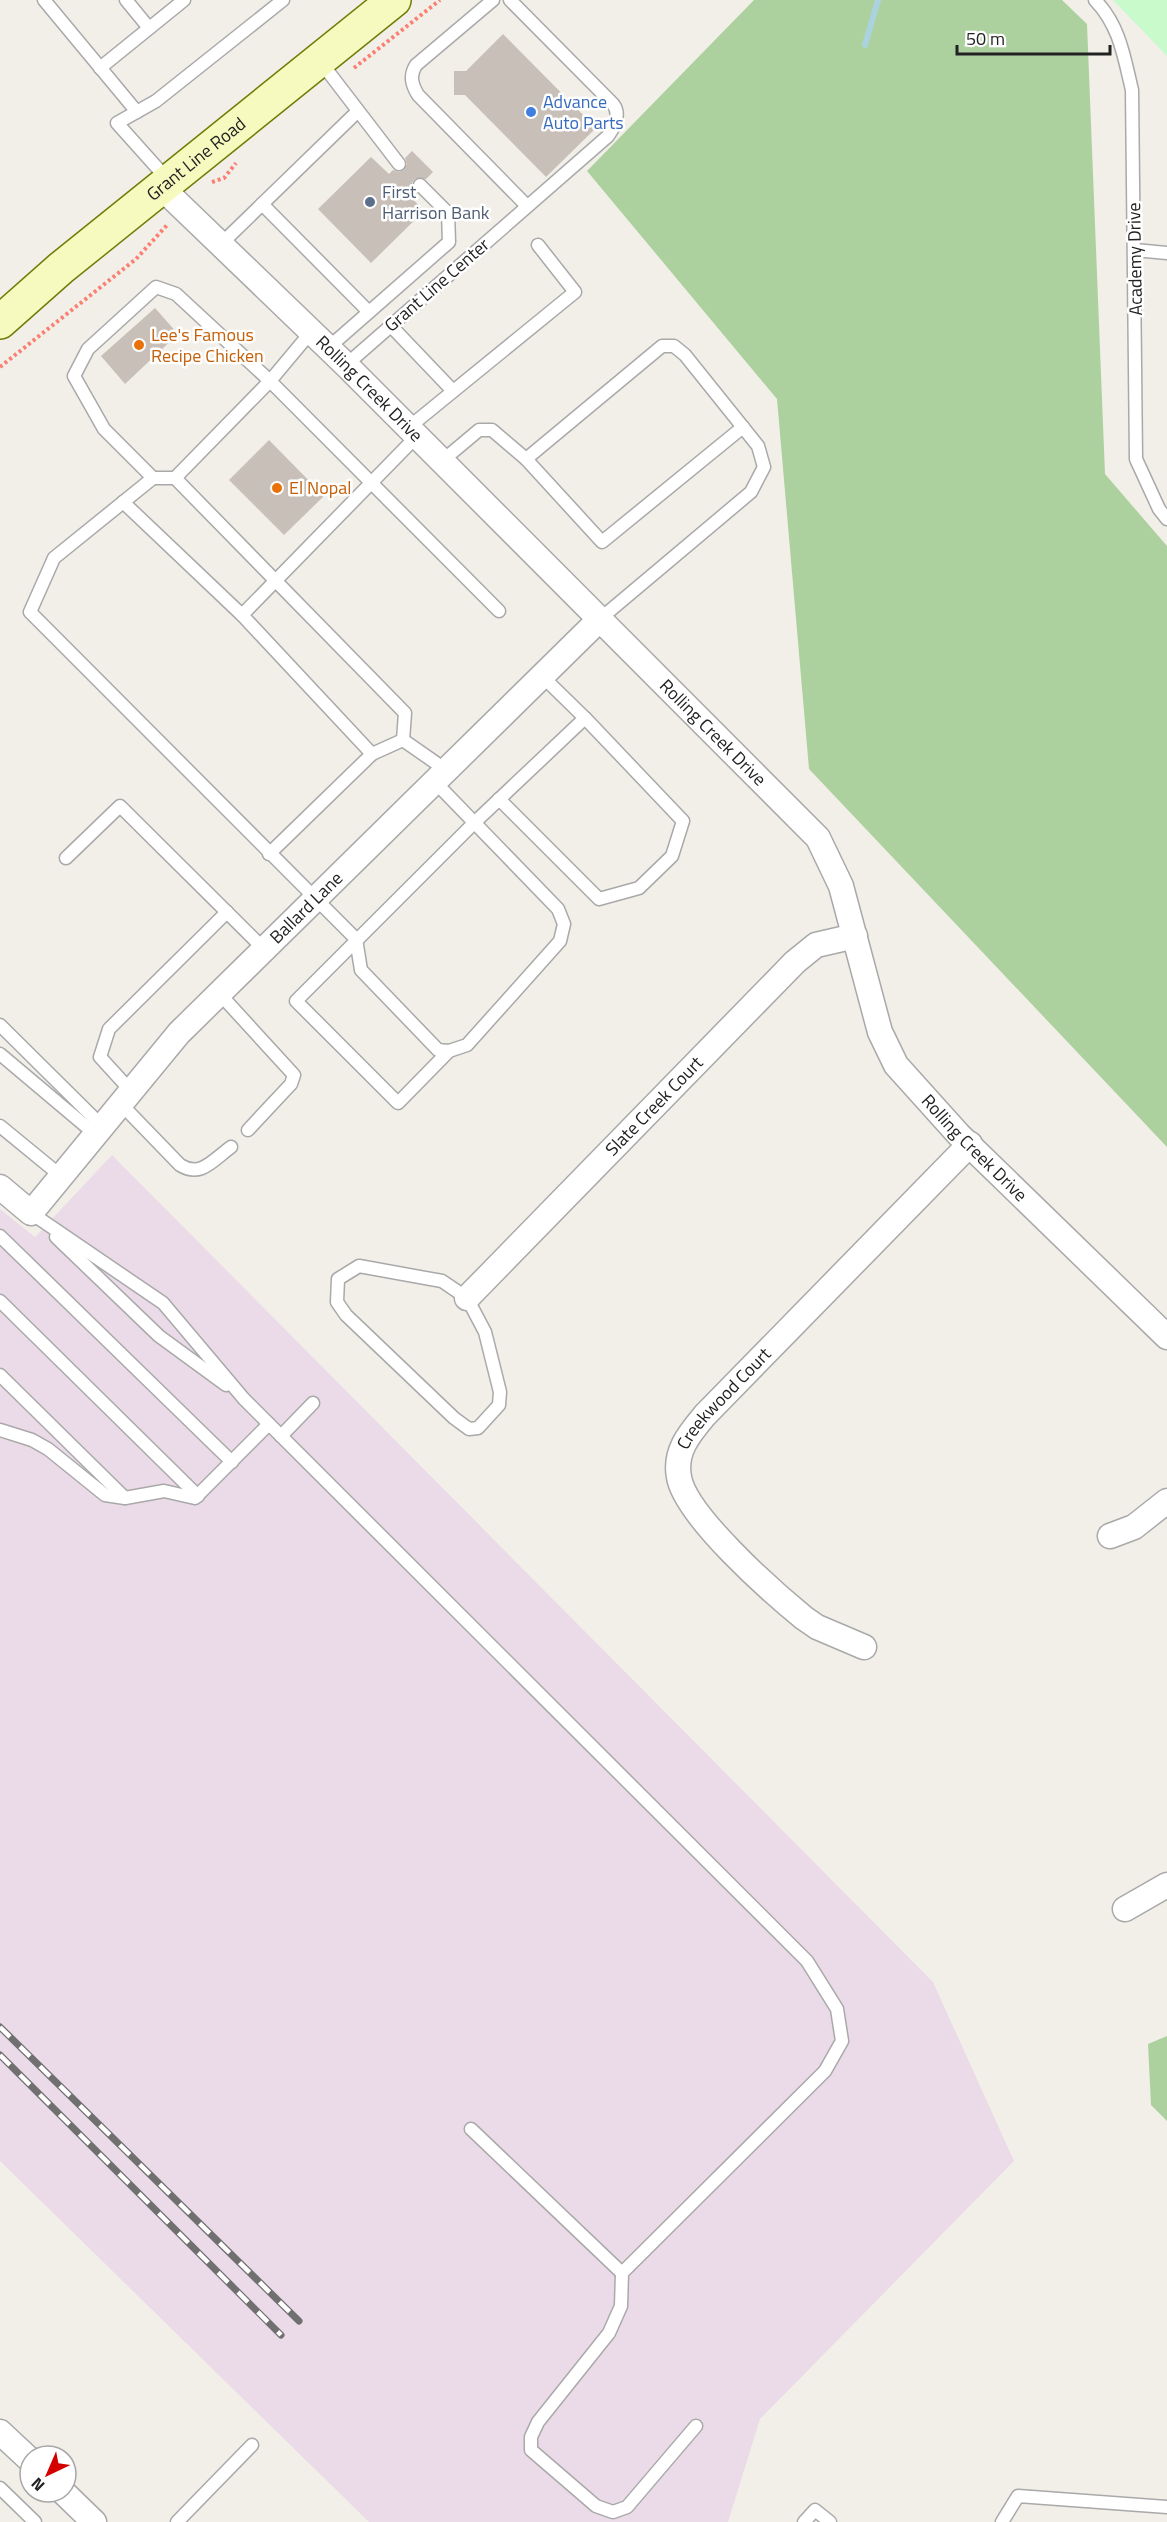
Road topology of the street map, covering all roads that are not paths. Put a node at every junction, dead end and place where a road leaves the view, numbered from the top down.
1 (45, 0) edge
2 (126, 0) edge
3 (184, 0) edge
4 (283, 0) edge
5 (394, 0) edge
6 (493, 0) edge
7 (510, 0) edge
8 (1095, 0) edge
9 (150, 28) junction
10 (100, 68) junction
11 (327, 70) junction
12 (358, 111) junction
13 (137, 112) junction
14 (399, 164) dead end
15 (420, 185) dead end
16 (171, 193) junction
17 (262, 204) junction
18 (527, 206) junction
19 (220, 245) junction
20 (538, 245) dead end
21 (1135, 250) junction
22 (1167, 253) edge
23 (369, 312) junction
24 (0, 322) edge
25 (391, 326) junction
26 (320, 340) junction
27 (346, 365) junction
28 (270, 381) junction
29 (453, 391) junction
30 (743, 427) junction
31 (412, 432) junction
32 (526, 459) junction
33 (442, 461) junction
34 (153, 478) junction
35 (175, 478) junction
36 (372, 482) junction
37 (123, 502) junction
38 (1167, 519) edge
39 (276, 581) junction
40 (499, 612) dead end
41 (242, 615) junction
42 (600, 619) junction
43 (542, 676) junction
44 (585, 718) junction
45 (403, 740) junction
46 (372, 754) junction
47 (440, 776) junction
48 (499, 800) junction
49 (474, 823) junction
50 (269, 854) junction
51 (66, 858) dead end
52 (314, 899) junction
53 (227, 912) junction
54 (855, 936) junction
55 (356, 939) junction
56 (264, 949) junction
57 (219, 993) junction
58 (0, 1025) edge
59 (449, 1051) junction
60 (0, 1054) edge
61 (126, 1097) junction
62 (0, 1126) edge
63 (99, 1130) junction
64 (248, 1130) dead end
65 (970, 1144) junction
66 (231, 1147) dead end
67 (61, 1176) junction
68 (0, 1187) edge
69 (31, 1213) junction
70 (0, 1236) edge
71 (466, 1298) junction
72 (0, 1301) edge
73 (1167, 1337) edge
74 (0, 1375) edge
75 (244, 1399) junction
76 (313, 1403) dead end
77 (269, 1424) junction
78 (0, 1430) edge
79 (281, 1436) junction
80 (232, 1462) junction
81 (198, 1496) junction
82 (125, 1498) junction
83 (1167, 1501) edge
84 (1110, 1536) dead end
85 (864, 1647) dead end
86 (1167, 1885) edge
87 (1125, 1909) dead end
88 (471, 2129) dead end
89 (622, 2273) junction
90 (696, 2426) dead end
91 (0, 2432) edge
92 (252, 2445) dead end
93 (18, 2449) edge
94 (0, 2488) edge
95 (75, 2504) edge
96 (1167, 2507) edge
97 (35, 2522) edge
98 (94, 2522) edge
99 (177, 2522) edge
100 (804, 2522) edge
101 (830, 2522) edge
102 (1002, 2522) edge

1 - 10 lane
2 - 9 lane
3 - 9 lane
4 - 13 lane
5 - 11 main road, Grant Line Road
6 - 18 lane
7 - 18 lane, Grant Line Center
8 - 21 lane, Academy Drive
9 - 10 lane
10 - 13 lane
11 - 12 lane
11 - 16 main road, Grant Line Road
12 - 14 lane
12 - 17 lane
13 - 16 lane
15 - 23 lane
16 - 19 street, Rolling Creek Drive
16 - 24 main road, Grant Line Road
17 - 19 lane
17 - 23 lane
18 - 25 lane, Grant Line Center
19 - 26 street, Rolling Creek Drive
20 - 29 lane
21 - 22 lane
21 - 38 lane, Academy Drive
23 - 26 lane
25 - 27 lane, Grant Line Center
25 - 29 lane
26 - 27 street, Rolling Creek Drive
26 - 28 lane
27 - 31 street, Rolling Creek Drive
28 - 34 lane
28 - 35 lane
28 - 36 lane
29 - 31 lane
30 - 32 lane
30 - 32 lane
30 - 42 lane
31 - 33 street, Rolling Creek Drive
31 - 36 lane
32 - 33 lane
33 - 42 street, Rolling Creek Drive
34 - 35 lane
34 - 37 lane
35 - 39 lane
36 - 39 lane
36 - 40 lane
37 - 41 lane
37 - 50 lane
39 - 41 lane
39 - 45 lane
41 - 46 lane
42 - 43 street, Ballard Lane
42 - 54 street, Rolling Creek Drive
43 - 44 lane
43 - 47 street, Ballard Lane
44 - 48 lane
44 - 48 lane
45 - 46 lane
45 - 47 lane
46 - 50 lane
47 - 49 lane
47 - 52 street, Ballard Lane
48 - 49 lane
49 - 55 lane
49 - 59 lane
50 - 52 lane
51 - 53 lane
52 - 55 lane
52 - 56 street, Ballard Lane
53 - 56 lane
53 - 61 lane
54 - 65 street, Rolling Creek Drive
54 - 71 street, Slate Creek Court
55 - 59 lane
55 - 59 lane
56 - 57 street, Ballard Lane
57 - 61 street, Ballard Lane
57 - 64 lane
58 - 63 lane
60 - 63 lane
61 - 63 street, Ballard Lane
61 - 66 lane
62 - 67 lane
63 - 67 street, Ballard Lane
65 - 73 street, Rolling Creek Drive
65 - 85 street, Creekwood Court
67 - 69 street, Ballard Lane
68 - 69 street
69 - 75 lane
69 - 75 lane
70 - 80 lane
71 - 71 lane
72 - 81 lane
74 - 82 lane
75 - 77 lane
76 - 79 lane
77 - 79 lane
77 - 80 lane
78 - 82 lane
79 - 89 lane
80 - 81 lane
81 - 82 lane
83 - 84 street
86 - 87 street
88 - 89 lane
89 - 90 lane
91 - 93 street
92 - 99 lane
94 - 97 lane
95 - 98 street
96 - 102 lane
100 - 101 lane

